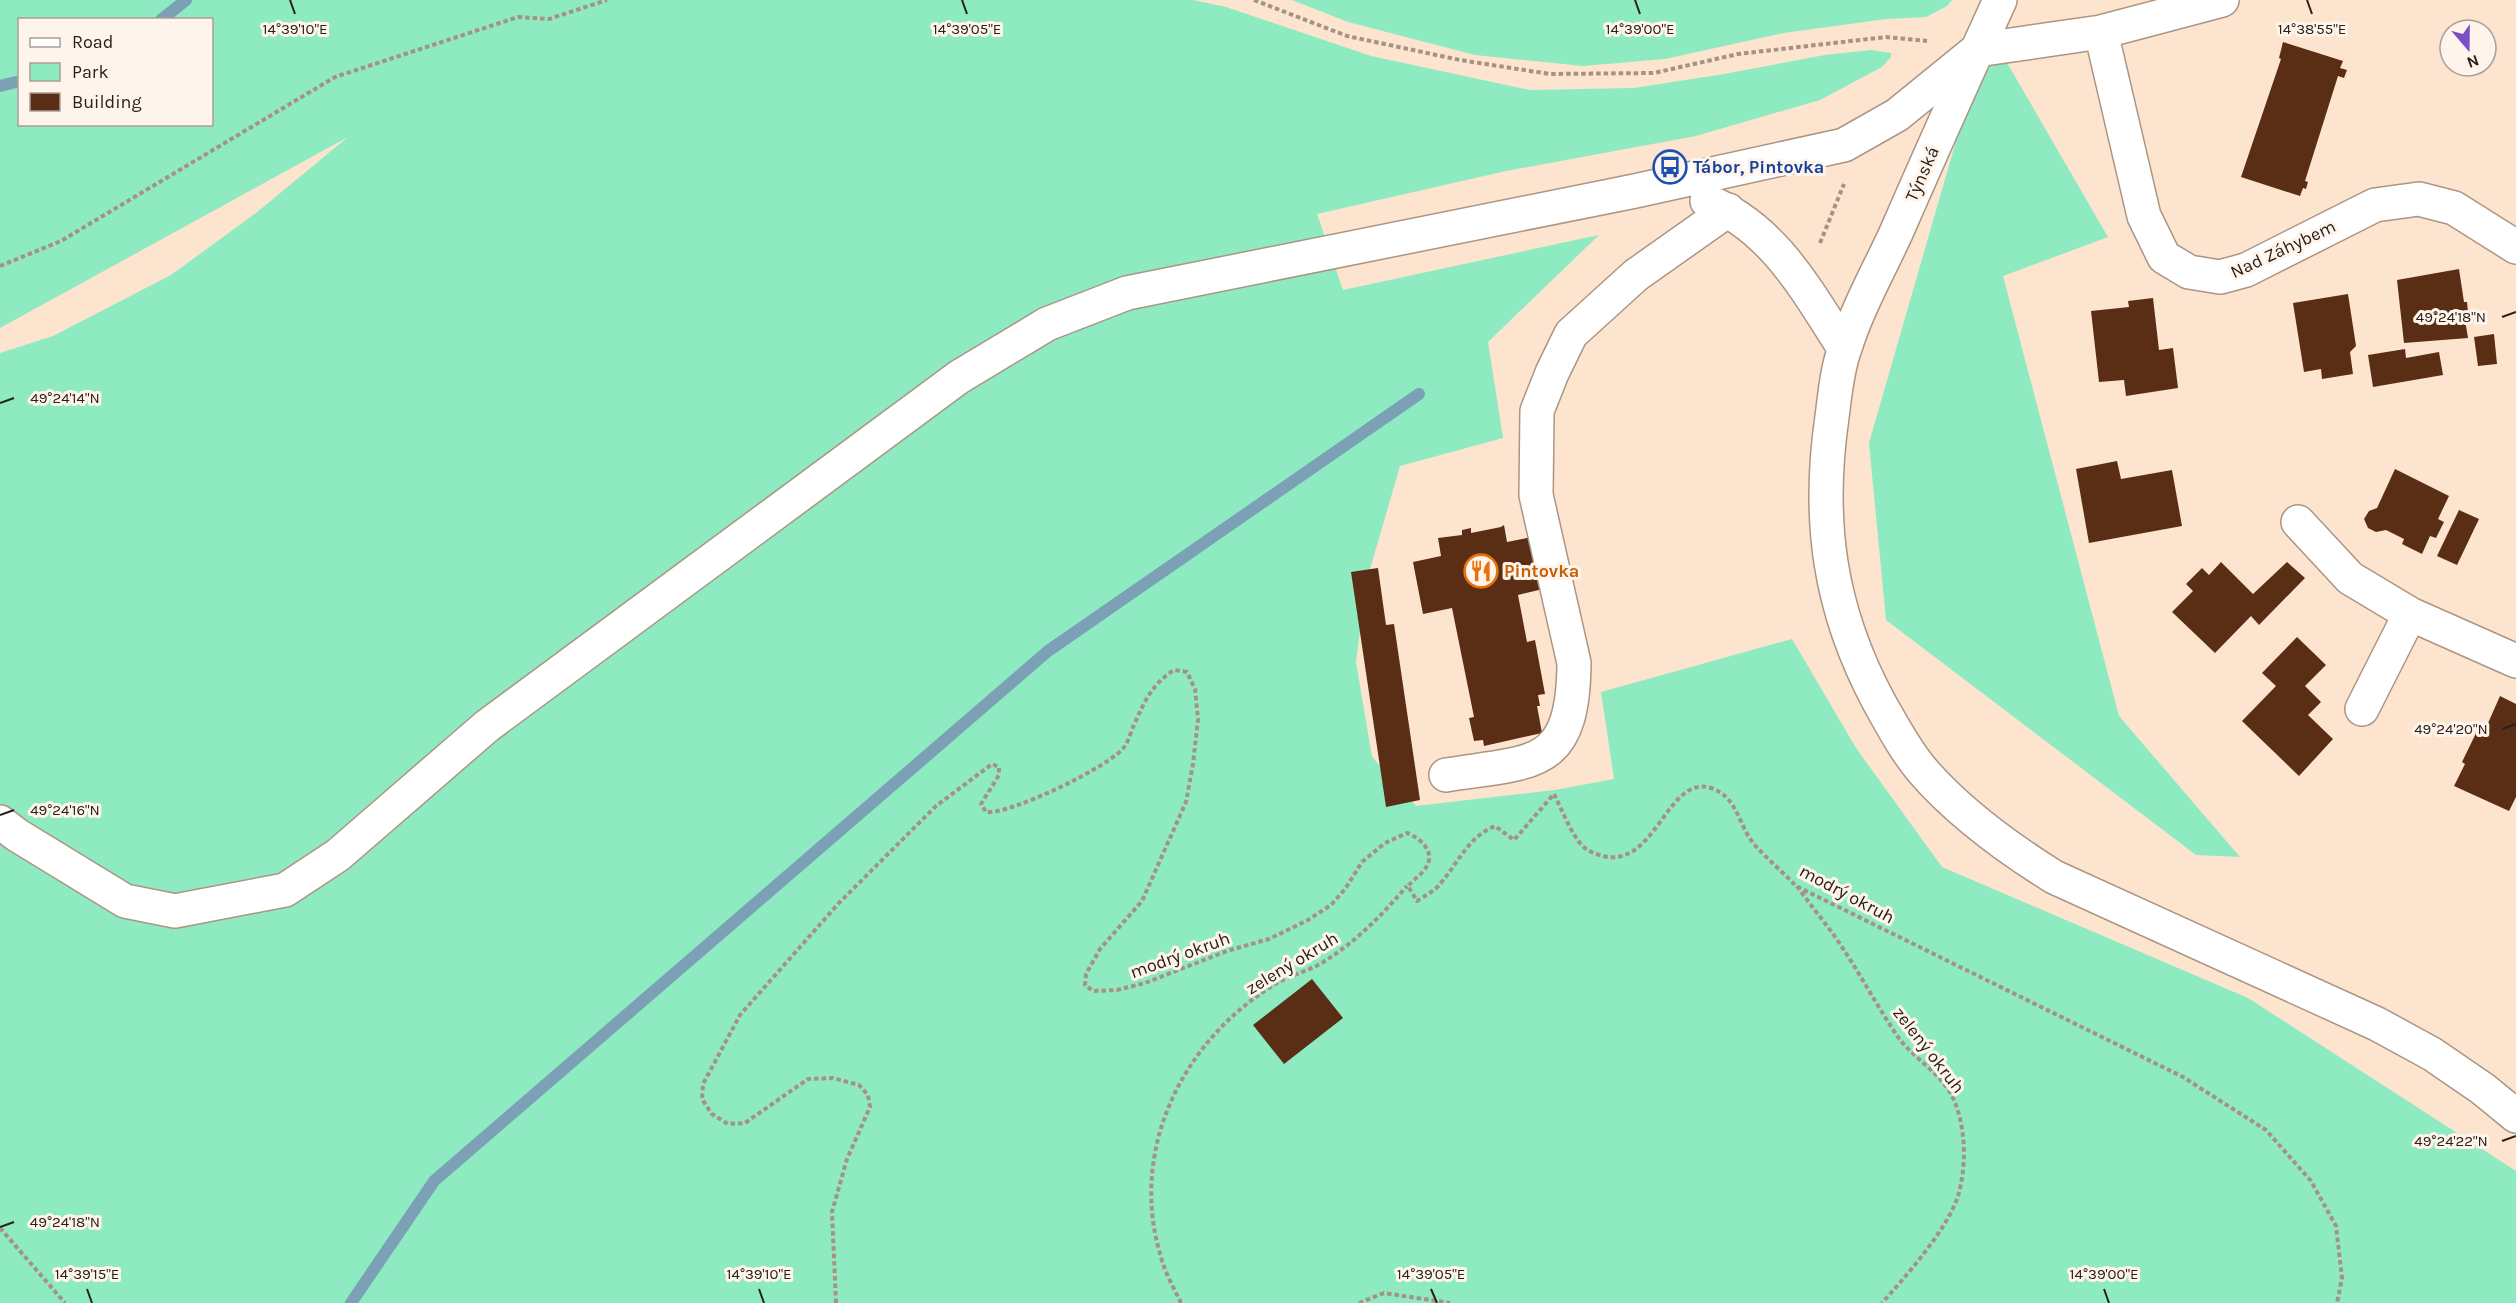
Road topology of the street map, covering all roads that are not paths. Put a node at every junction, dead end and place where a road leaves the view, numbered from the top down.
1 (2000, 0) edge
2 (2222, 0) edge
3 (2101, 32) junction
4 (1977, 50) junction
5 (1635, 191) junction
6 (1728, 210) junction
7 (2516, 246) edge
8 (1844, 348) junction
9 (2298, 522) dead end
10 (2410, 614) junction
11 (2516, 661) edge
12 (2362, 709) dead end
13 (1446, 775) dead end
14 (0, 822) edge
15 (2516, 1116) edge

1 - 4 street, Týnská
2 - 3 street
3 - 4 street
3 - 7 street, Nad Záhybem
4 - 5 street
4 - 8 street, Týnská
5 - 6 street
5 - 14 street
6 - 8 street
6 - 13 street
8 - 15 street, Týnská
9 - 10 street
10 - 11 street
10 - 12 street

